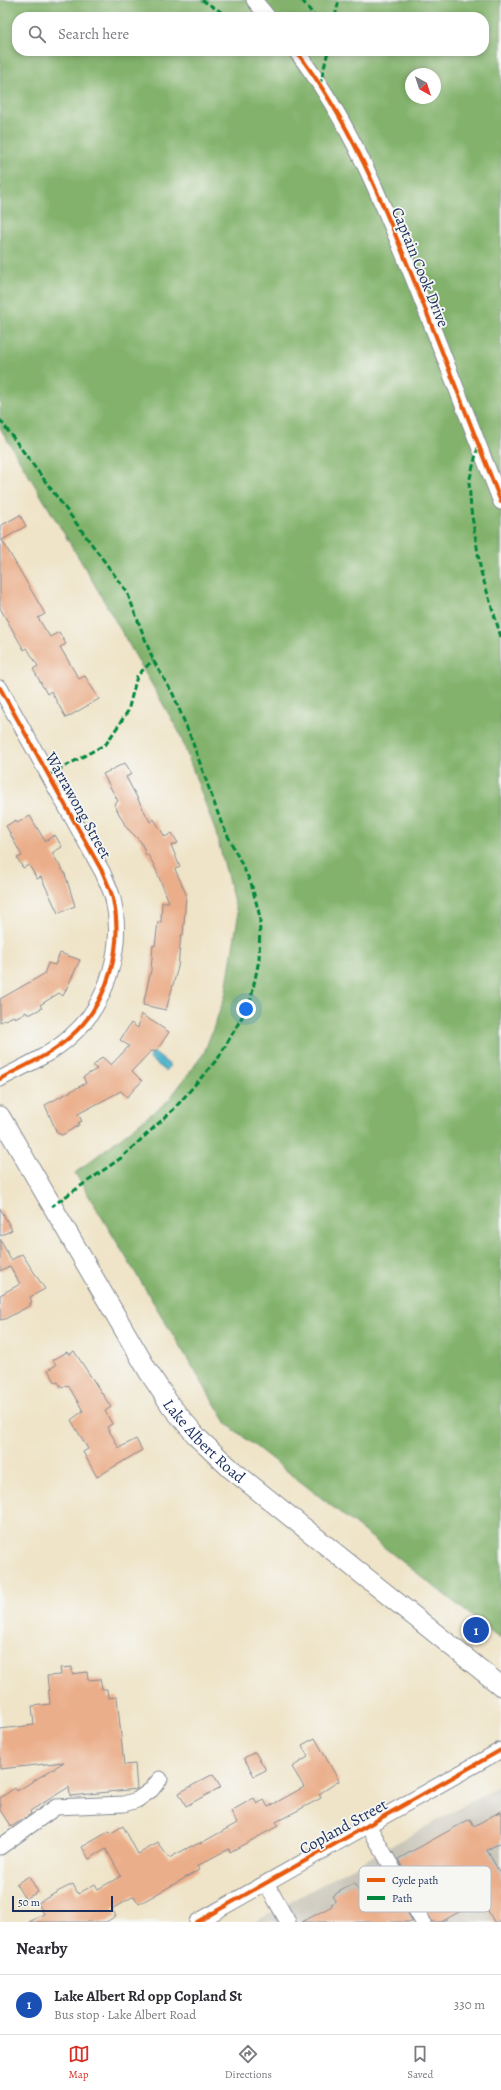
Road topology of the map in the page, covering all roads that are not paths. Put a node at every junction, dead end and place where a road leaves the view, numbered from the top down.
1 (254, 0) edge
2 (264, 12) edge
3 (300, 56) edge
4 (501, 502) edge
5 (0, 688) edge
6 (0, 1079) edge
7 (0, 1116) edge
8 (501, 1686) edge
9 (501, 1750) edge
10 (160, 1779) dead end
11 (368, 1825) junction
12 (0, 1846) edge
13 (391, 1866) edge
14 (266, 1883) junction
15 (417, 1912) edge
16 (197, 1922) edge
17 (288, 1922) edge
18 (423, 1922) edge

1 - 2 street
3 - 4 street, Captain Cook Drive
5 - 6 street, Warrawong Street
7 - 8 main road, Lake Albert Road
9 - 11 street, Copland Street
10 - 12 street
11 - 13 street
11 - 14 street, Copland Street
14 - 16 street, Copland Street
14 - 17 street
15 - 18 street

